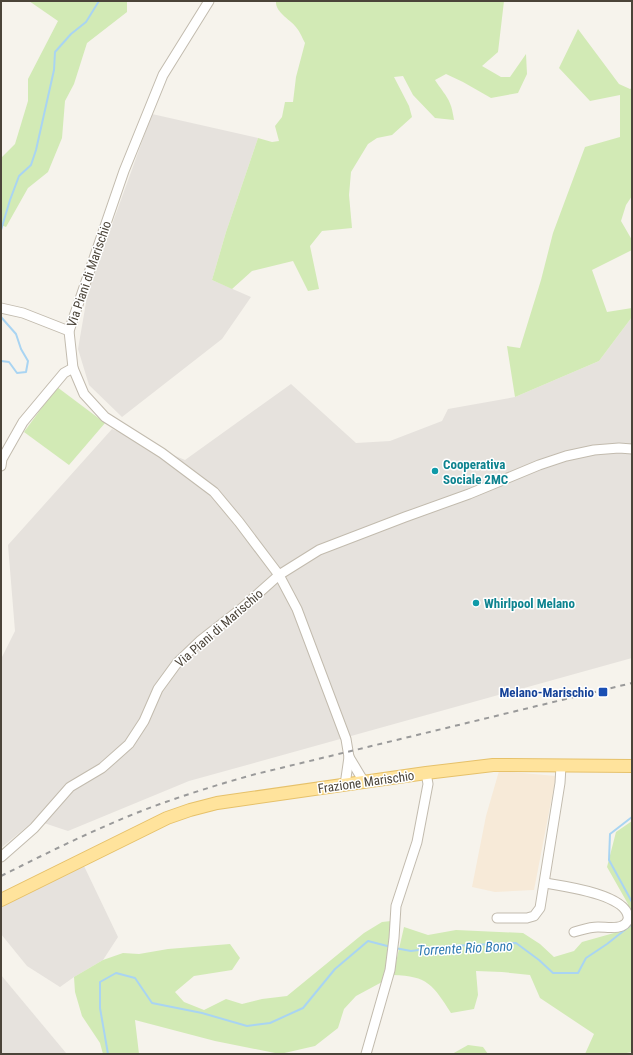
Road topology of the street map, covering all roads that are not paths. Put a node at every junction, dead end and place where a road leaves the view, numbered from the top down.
1 (208, 1) edge
2 (3, 308) edge
3 (69, 331) junction
4 (73, 368) junction
5 (632, 449) edge
6 (1, 466) edge
7 (278, 575) junction
8 (349, 757) junction
9 (561, 766) junction
10 (632, 766) edge
11 (426, 773) junction
12 (364, 782) junction
13 (345, 785) junction
14 (1, 857) edge
15 (545, 883) junction
16 (1, 900) edge
17 (497, 918) dead end
18 (574, 932) dead end
19 (366, 1054) edge

1 - 3 street, Via Piani di Marischio
2 - 3 street
3 - 4 street, Via Piani di Marischio
4 - 6 street
4 - 7 street, Via Piani di Marischio
5 - 7 street, Via Piani di Marischio
7 - 8 street, Via Piani di Marischio
7 - 14 street, Via Piani di Marischio
8 - 12 street
8 - 13 street
9 - 10 main road, Frazione Marischio
9 - 11 main road, Frazione Marischio
9 - 15 street
11 - 12 main road, Frazione Marischio
11 - 19 street
12 - 13 main road, Frazione Marischio
13 - 16 main road, Frazione Marischio
15 - 17 street
15 - 18 street

